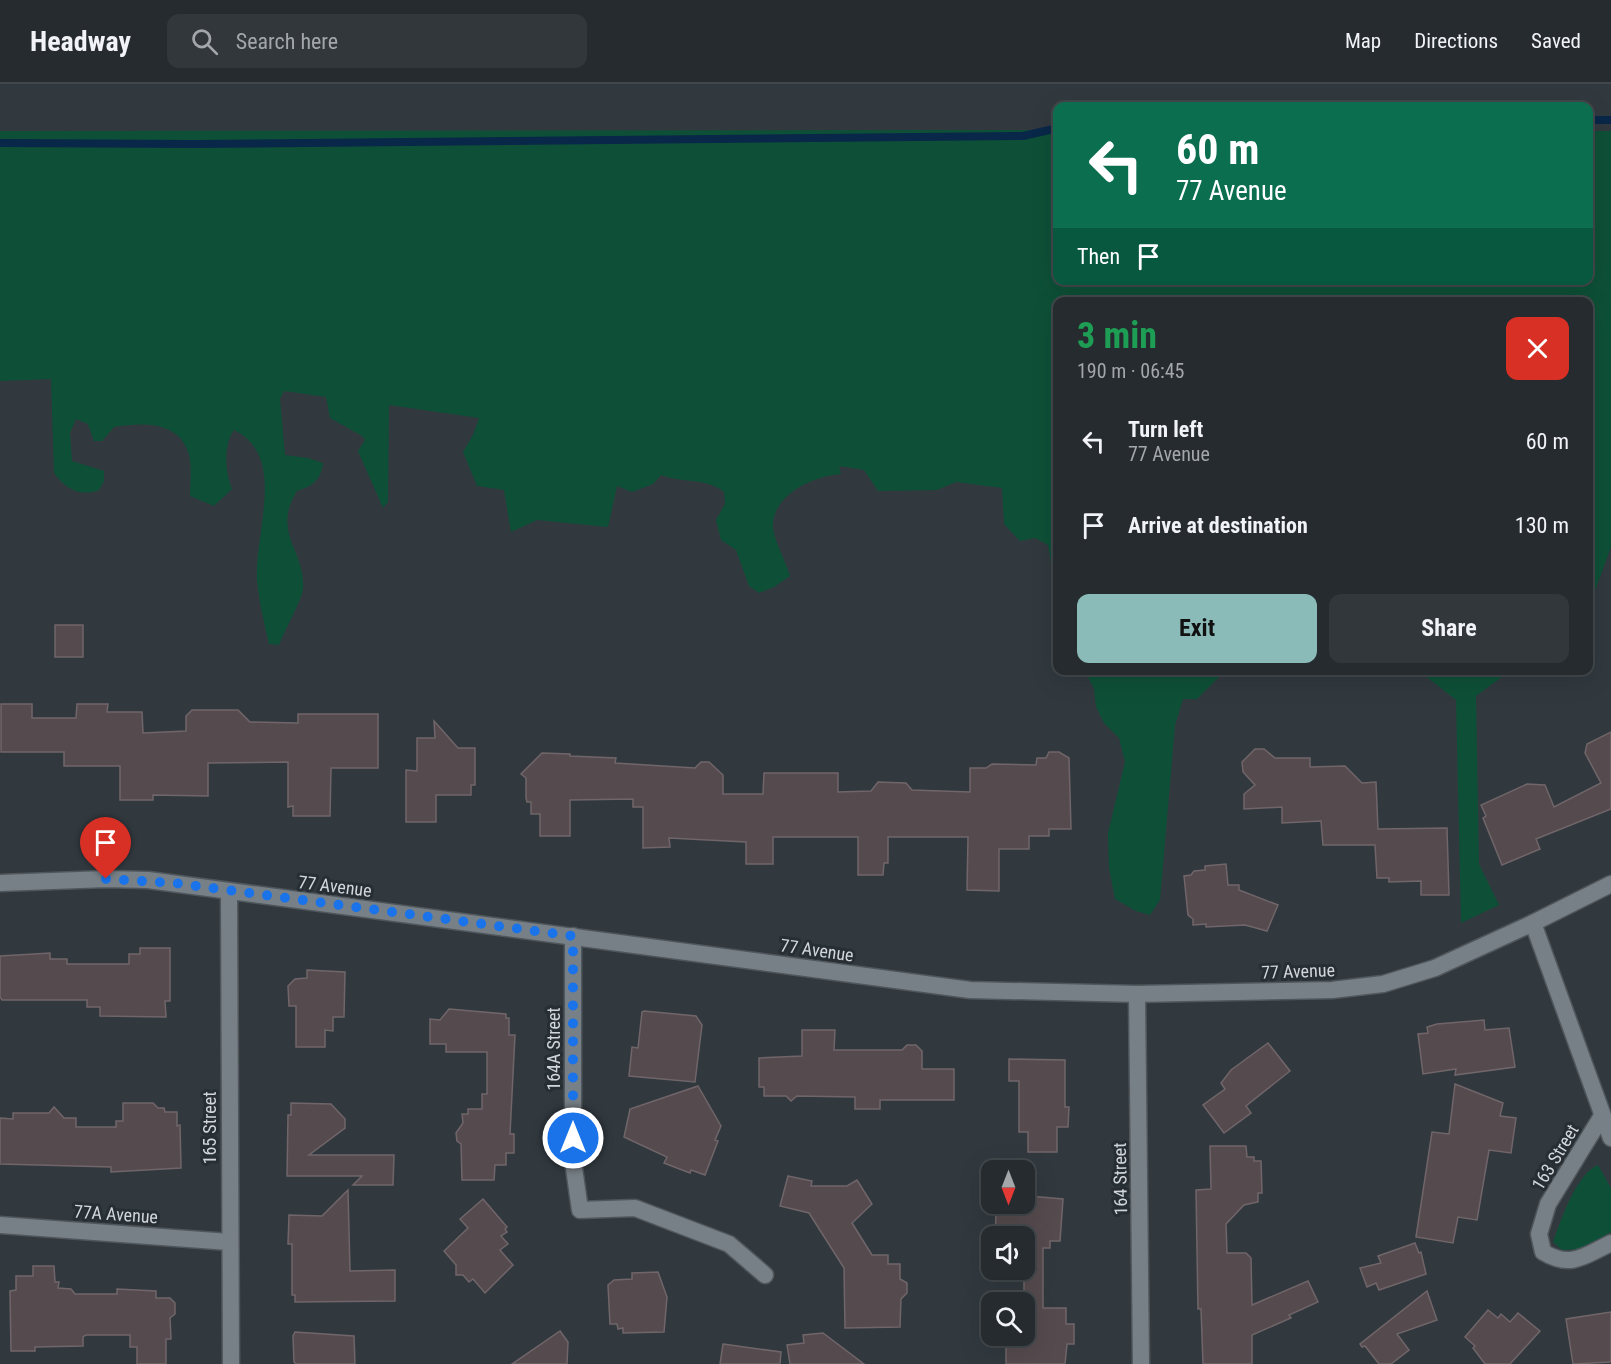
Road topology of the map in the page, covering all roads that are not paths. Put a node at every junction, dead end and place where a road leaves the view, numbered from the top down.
1 (0, 883) edge
2 (1611, 884) edge
3 (229, 891) junction
4 (1533, 924) junction
5 (573, 936) junction
6 (1137, 994) junction
7 (1602, 1116) junction
8 (1611, 1138) edge
9 (0, 1225) edge
10 (229, 1242) junction
11 (1611, 1243) edge
12 (765, 1275) dead end
13 (231, 1364) edge
14 (1141, 1364) edge

1 - 3 street, 77 Avenue
2 - 4 street, 77 Avenue
3 - 5 street, 77 Avenue
3 - 10 street, 165 Street
4 - 6 street, 77 Avenue
4 - 7 street, 163 Street
5 - 6 street, 77 Avenue
5 - 12 street, 164A Street
6 - 14 street, 164 Street
7 - 8 street, 163 Street
7 - 11 street, 163 Street
9 - 10 street, 77A Avenue
10 - 13 street, 165 Street

